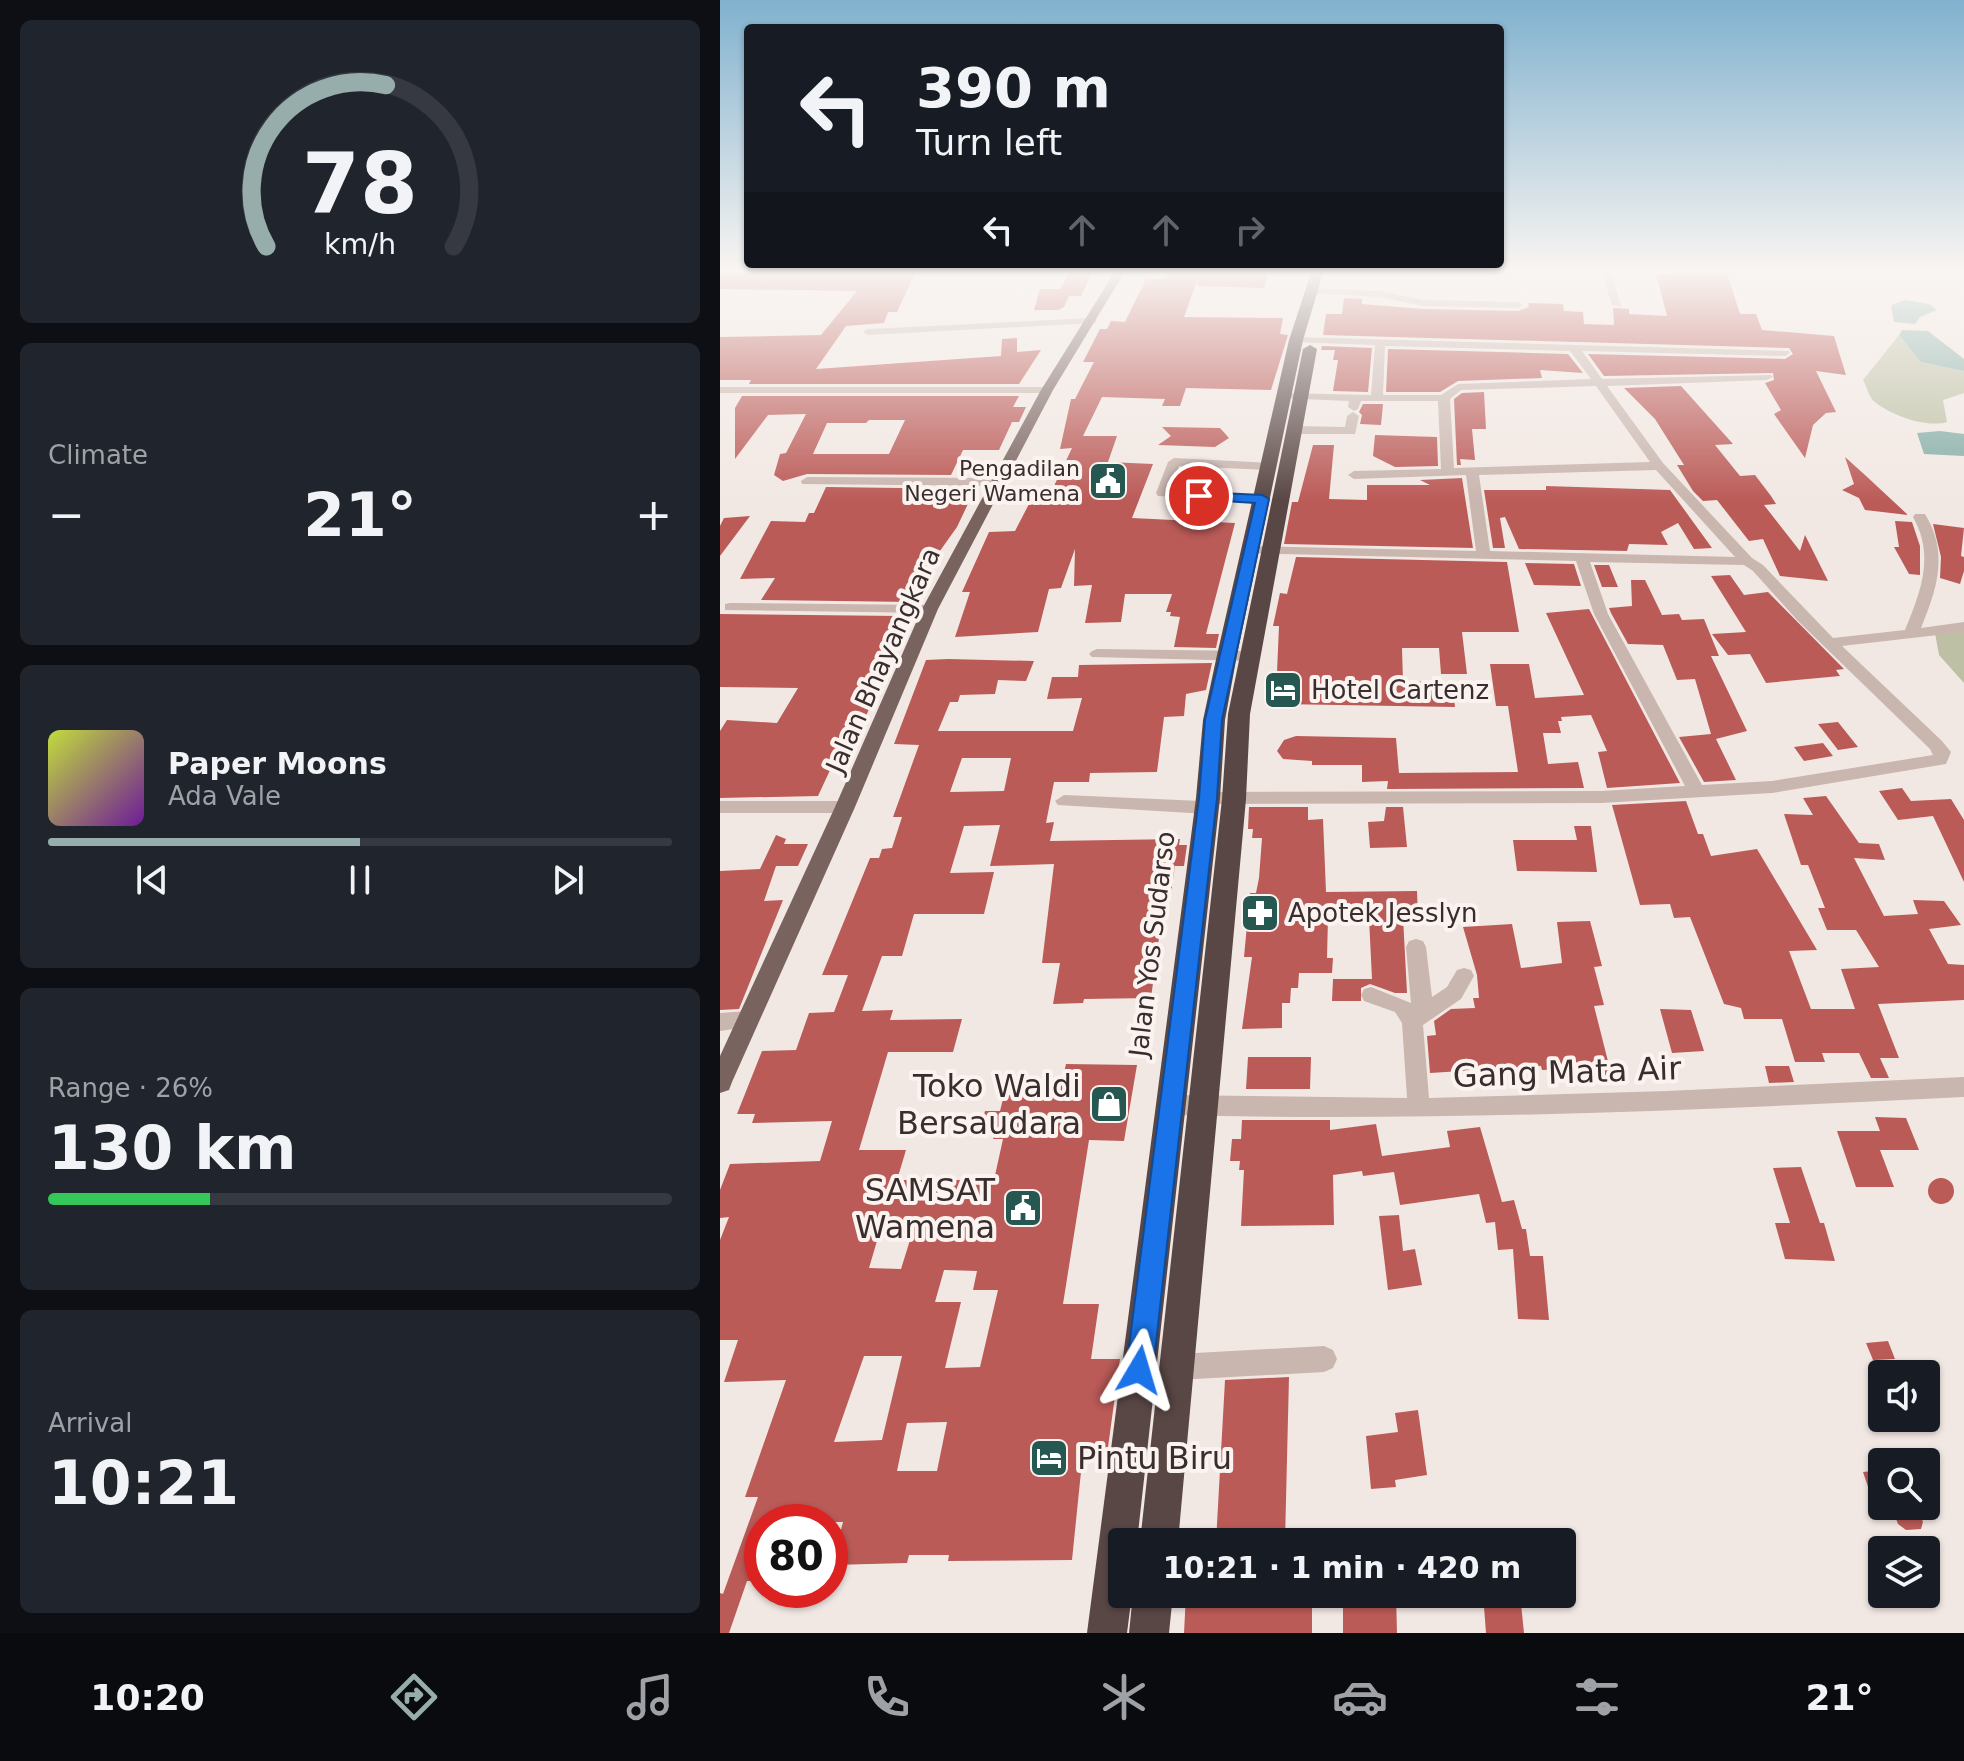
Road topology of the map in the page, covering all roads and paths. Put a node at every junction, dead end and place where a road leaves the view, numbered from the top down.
1 (1074, 349) edge
2 (1302, 349) edge
3 (1380, 349) edge
4 (1575, 349) edge
5 (1625, 349) edge
6 (1785, 353) dead end
7 (1767, 377) dead end
8 (1596, 380) junction
9 (720, 390) edge
10 (1047, 390) junction
11 (1292, 396) junction
12 (1377, 398) junction
13 (1444, 398) junction
14 (1354, 408) junction
15 (1285, 430) junction
16 (1659, 466) junction
17 (1472, 472) junction
18 (1448, 473) junction
19 (1354, 475) dead end
20 (1275, 476) junction
21 (807, 481) dead end
22 (998, 482) junction
23 (1920, 517) dead end
24 (1259, 551) junction
25 (1484, 555) junction
26 (1581, 557) junction
27 (1747, 561) junction
28 (730, 607) dead end
29 (930, 609) junction
30 (1964, 627) edge
31 (1911, 634) junction
32 (1831, 643) junction
33 (1097, 654) dead end
34 (1239, 656) junction
35 (1696, 791) junction
36 (1064, 801) dead end
37 (1217, 802) junction
38 (720, 807) edge
39 (845, 807) junction
40 (1416, 947) dead end
41 (1464, 976) dead end
42 (1371, 995) dead end
43 (1417, 1017) junction
44 (748, 1020) junction
45 (720, 1022) edge
46 (720, 1082) edge
47 (1964, 1087) edge
48 (1171, 1105) junction
49 (1204, 1106) junction
50 (1419, 1108) junction
51 (1324, 1359) dead end
52 (1177, 1367) junction
53 (1160, 1528) edge
54 (1152, 1608) edge
55 (1107, 1633) edge
56 (1149, 1633) edge

1 - 10 main road, Jalan Bhayangkara
2 - 11 highway, Jalan Yos Sudarso
3 - 12 street
4 - 8 street
5 - 6 street
7 - 8 street
8 - 13 street
8 - 16 street
9 - 10 street
10 - 22 main road, Jalan Bhayangkara
11 - 14 street
11 - 15 highway, Jalan Yos Sudarso
12 - 13 street
12 - 14 street
13 - 18 street
14 - 15 street
15 - 20 highway, Jalan Yos Sudarso
16 - 17 street
16 - 27 street
17 - 18 street
17 - 25 street
18 - 19 street
20 - 20 street
20 - 24 highway, Jalan Yos Sudarso
21 - 22 street
22 - 29 main road, Jalan Bhayangkara
23 - 31 street
24 - 25 street
24 - 34 highway, Jalan Yos Sudarso
25 - 26 street
26 - 27 street
26 - 35 street
27 - 32 street
28 - 29 street
29 - 39 main road, Jalan Bhayangkara
30 - 31 street
31 - 32 street
32 - 35 street
33 - 34 street
34 - 37 highway, Jalan Yos Sudarso
35 - 37 street
36 - 37 street
37 - 48 highway, Jalan Yos Sudarso
37 - 49 highway, Jalan Yos Sudarso
38 - 39 street
39 - 44 main road, Jalan Bhayangkara
40 - 43 street
41 - 43 street
42 - 43 street
43 - 50 street
44 - 45 street
44 - 46 main road, Jalan Bhayangkara
47 - 50 street, Gang Mata Air
48 - 49 street, Gang Mata Air
48 - 55 highway, Jalan Yos Sudarso
49 - 50 street, Gang Mata Air
49 - 52 highway, Jalan Yos Sudarso
51 - 52 street
52 - 53 highway, Jalan Yos Sudarso
54 - 56 highway

